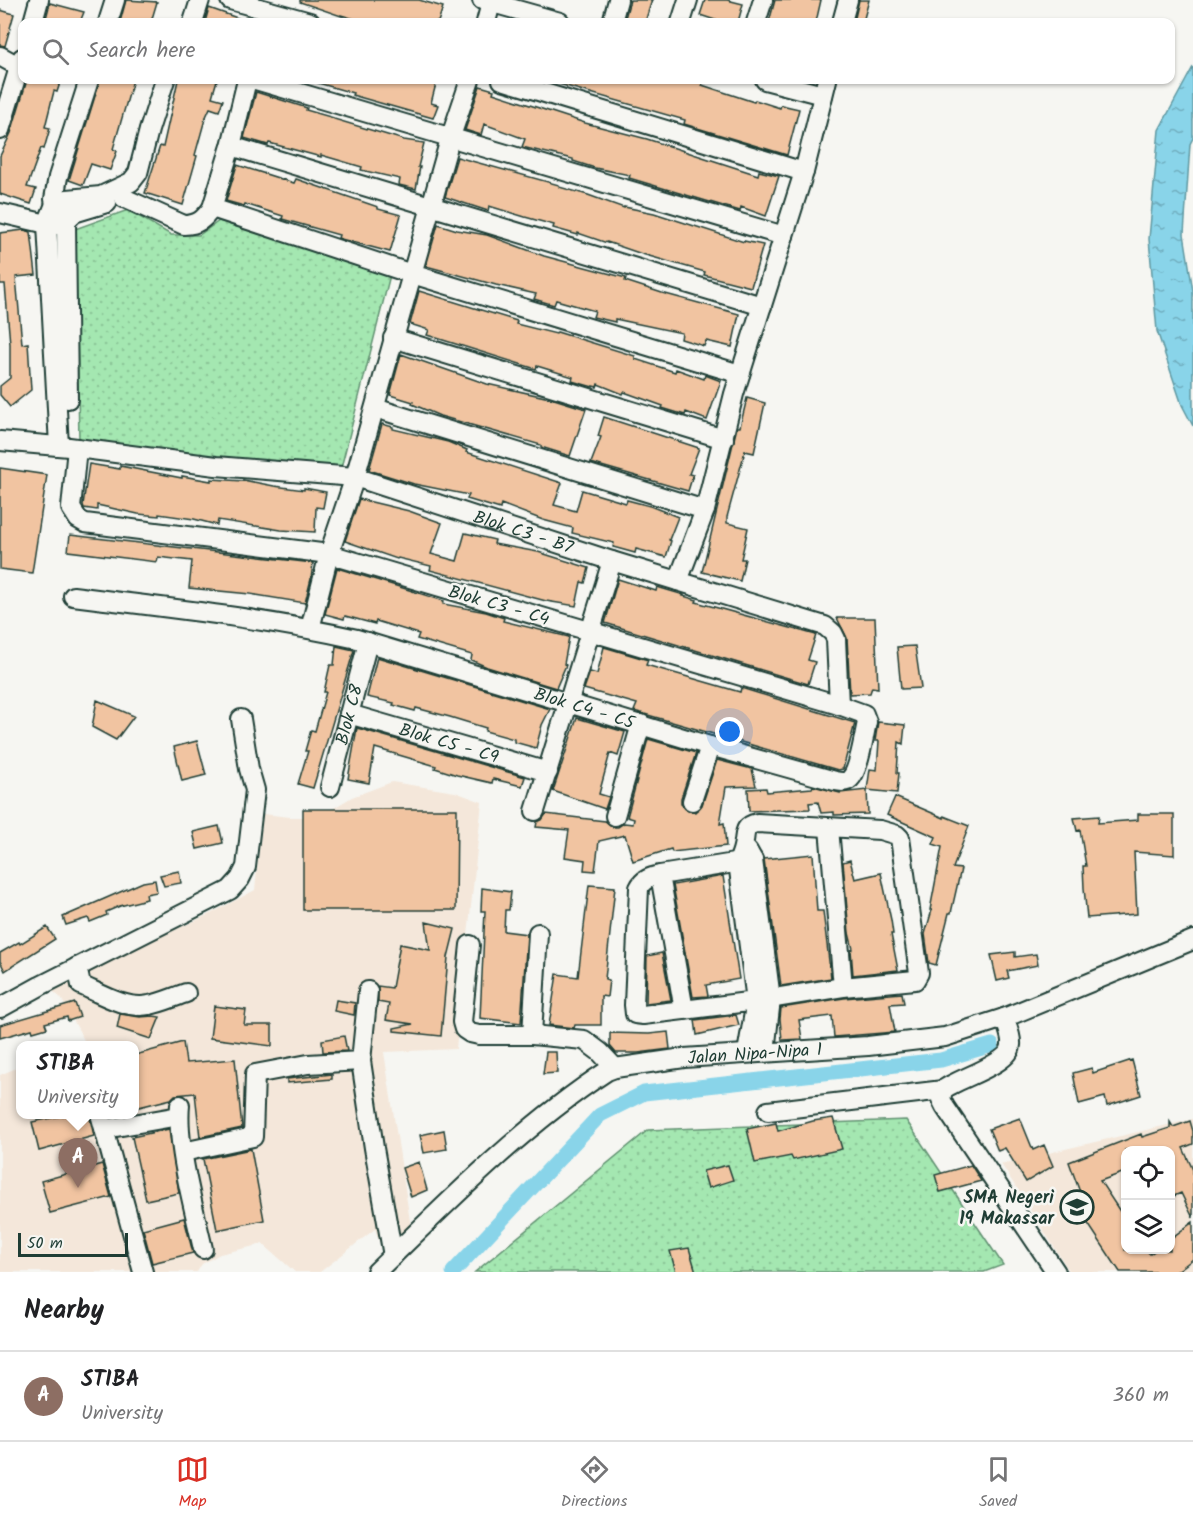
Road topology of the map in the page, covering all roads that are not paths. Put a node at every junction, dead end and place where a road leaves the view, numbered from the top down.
1 (39, 0) edge
2 (115, 0) edge
3 (191, 0) edge
4 (200, 0) edge
5 (230, 0) edge
6 (618, 0) edge
7 (688, 0) edge
8 (763, 0) edge
9 (848, 0) edge
10 (486, 2) edge
11 (265, 16) edge
12 (34, 18) edge
13 (109, 18) edge
14 (184, 18) edge
15 (194, 18) edge
16 (280, 18) edge
17 (486, 18) edge
18 (545, 18) edge
19 (613, 18) edge
20 (682, 18) edge
21 (757, 18) edge
22 (843, 18) edge
23 (0, 56) edge
24 (18, 61) edge
25 (18, 72) edge
26 (88, 84) edge
27 (164, 84) edge
28 (174, 84) edge
29 (246, 84) edge
30 (269, 84) edge
31 (469, 84) edge
32 (515, 84) edge
33 (799, 84) edge
34 (825, 87) edge
35 (0, 130) edge
36 (450, 139) junction
37 (231, 146) junction
38 (804, 172) junction
39 (124, 198) junction
40 (56, 204) junction
41 (432, 205) junction
42 (212, 208) junction
43 (0, 213) edge
44 (67, 221) junction
45 (47, 225) junction
46 (784, 236) junction
47 (412, 274) junction
48 (762, 306) junction
49 (393, 338) junction
50 (740, 374) junction
51 (375, 408) junction
52 (724, 439) junction
53 (0, 441) edge
54 (68, 447) junction
55 (355, 477) junction
56 (705, 510) junction
57 (329, 554) junction
58 (612, 561) junction
59 (685, 583) junction
60 (73, 596) dead end
61 (310, 629) junction
62 (591, 632) junction
63 (368, 642) junction
64 (569, 703) junction
65 (839, 705) junction
66 (349, 714) junction
67 (241, 720) dead end
68 (641, 724) junction
69 (710, 746) junction
70 (855, 770) joint
71 (548, 772) junction
72 (330, 787) dead end
73 (692, 801) dead end
74 (535, 811) dead end
75 (615, 816) dead end
76 (829, 828) junction
77 (745, 855) junction
78 (660, 875) junction
79 (538, 933) dead end
80 (1193, 940) edge
81 (470, 945) dead end
82 (77, 967) junction
83 (843, 987) junction
84 (368, 991) dead end
85 (186, 993) dead end
86 (764, 1000) junction
87 (0, 1008) edge
88 (684, 1010) junction
89 (1004, 1018) junction
90 (532, 1035) junction
91 (756, 1052) junction
92 (361, 1061) junction
93 (615, 1068) junction
94 (942, 1090) junction
95 (768, 1111) dead end
96 (139, 1116) edge
97 (122, 1119) edge
98 (103, 1122) edge
99 (183, 1152) junction
100 (203, 1249) dead end
101 (393, 1256) junction
102 (143, 1272) edge
103 (376, 1272) edge
104 (1056, 1272) edge

1 - 12 street
2 - 13 street
3 - 14 street
4 - 15 street
5 - 11 street
6 - 19 street
7 - 20 street
8 - 21 street
9 - 22 street
10 - 17 street
10 - 18 street
11 - 16 street
23 - 24 street
25 - 35 street
26 - 40 street
27 - 40 street
28 - 39 street
29 - 37 street
30 - 36 street
31 - 36 street
32 - 38 street
33 - 34 street
34 - 38 street
36 - 41 street
36 - 46 street
37 - 41 street
37 - 42 street
38 - 46 street
39 - 42 street
39 - 44 street
40 - 44 street
40 - 45 street
41 - 47 street
41 - 48 street
42 - 47 street
43 - 45 street
44 - 45 street
44 - 54 street
45 - 54 street
46 - 48 street
47 - 49 street
47 - 50 street
48 - 50 street
49 - 51 street
49 - 52 street
50 - 52 street
51 - 55 street
51 - 56 street
52 - 56 street
53 - 54 street, Blok C3 - B7
54 - 55 street, Blok C3 - B7
54 - 57 street, Blok C3 - C4
55 - 57 street
55 - 58 street, Blok C3 - B7
56 - 59 street
57 - 61 street
57 - 62 street, Blok C3 - C4
58 - 59 street, Blok C3 - B7
58 - 62 street
59 - 65 street, Blok C3 - B7
60 - 61 street, Blok C4 - C5
61 - 63 street, Blok C4 - C5
62 - 64 street
62 - 65 street, Blok C3 - C4
63 - 64 street, Blok C4 - C5
63 - 66 street, Blok C8
64 - 68 street, Blok C4 - C5
64 - 71 street
65 - 70 street, Blok C3 - C4
66 - 71 street, Blok C5 - C9
66 - 72 street, Blok C8
67 - 82 street
68 - 69 street, Blok C4 - C5
68 - 75 street
69 - 70 street, Blok C4 - C5
69 - 73 street
71 - 74 street
76 - 77 street
76 - 83 street
76 - 83 street
77 - 78 street
77 - 86 street
78 - 88 street
78 - 88 street
79 - 90 street
80 - 89 street, Jalan Nipa-Nipa 1
81 - 90 street
82 - 85 street
82 - 87 street
83 - 86 street
84 - 92 street
86 - 88 street
86 - 91 street
89 - 91 street, Jalan Nipa-Nipa 1
89 - 94 street
90 - 93 street
91 - 93 street, Jalan Nipa-Nipa 1
92 - 99 street
92 - 101 street
93 - 101 street, Jalan Nipa-Nipa 1
94 - 95 street
94 - 104 street
96 - 99 street
97 - 98 street
98 - 102 street
99 - 100 street
101 - 103 street, Jalan Nipa-Nipa 1

